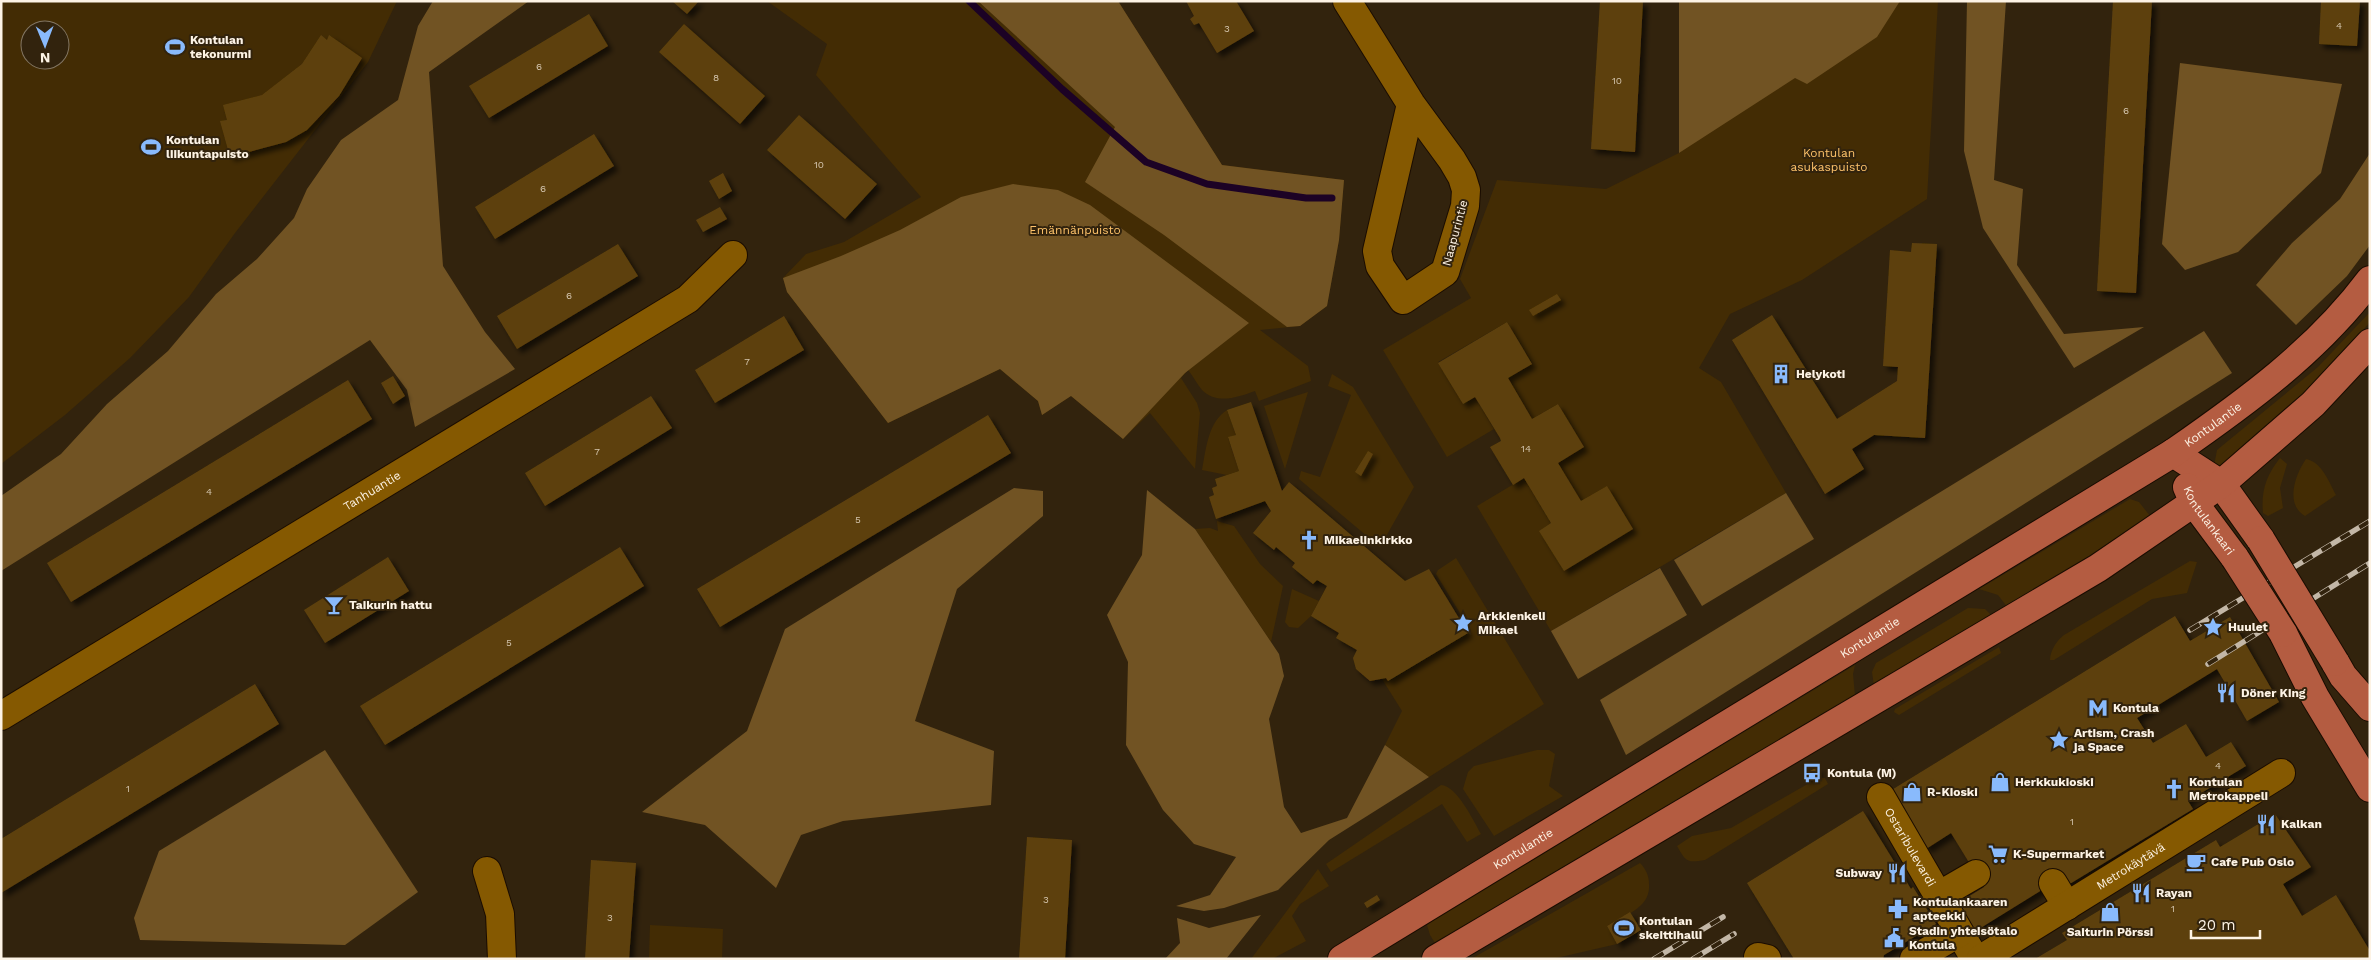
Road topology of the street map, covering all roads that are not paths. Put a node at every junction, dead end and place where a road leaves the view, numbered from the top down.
1 (1347, 1) edge
2 (1411, 104) junction
3 (733, 255) dead end
4 (2370, 280) edge
5 (2370, 343) edge
6 (2173, 453) junction
7 (2222, 484) junction
8 (2194, 503) junction
9 (2370, 707) edge
10 (1, 716) edge
11 (2281, 773) dead end
12 (2370, 788) edge
13 (1881, 797) dead end
14 (487, 871) dead end
15 (1976, 874) dead end
16 (1938, 896) junction
17 (1959, 932) junction
18 (502, 959) edge
19 (1342, 959) edge
20 (1436, 959) edge
21 (1760, 959) edge
22 (1767, 959) edge
23 (1914, 959) edge
24 (1974, 959) edge
25 (1981, 959) edge

1 - 2 street, Naapurintie
2 - 2 street, Naapurintie
3 - 10 street, Tanhuantie
4 - 6 main road, Kontulantie
5 - 7 main road
6 - 7 main road, Kontulankaari
6 - 8 main road, Kontulankaari
6 - 19 main road, Kontulantie
7 - 8 main road
7 - 9 main road, Kontulankaari, bridge
8 - 12 main road, Kontulankaari, bridge
8 - 20 main road
11 - 25 street, Metrokäytävä
13 - 16 street, Ostaribulevardi
14 - 18 street
15 - 16 street, Ostaribulevardi
16 - 17 street, Ostaribulevardi
17 - 23 street
17 - 24 street, Ostaribulevardi
21 - 22 street

